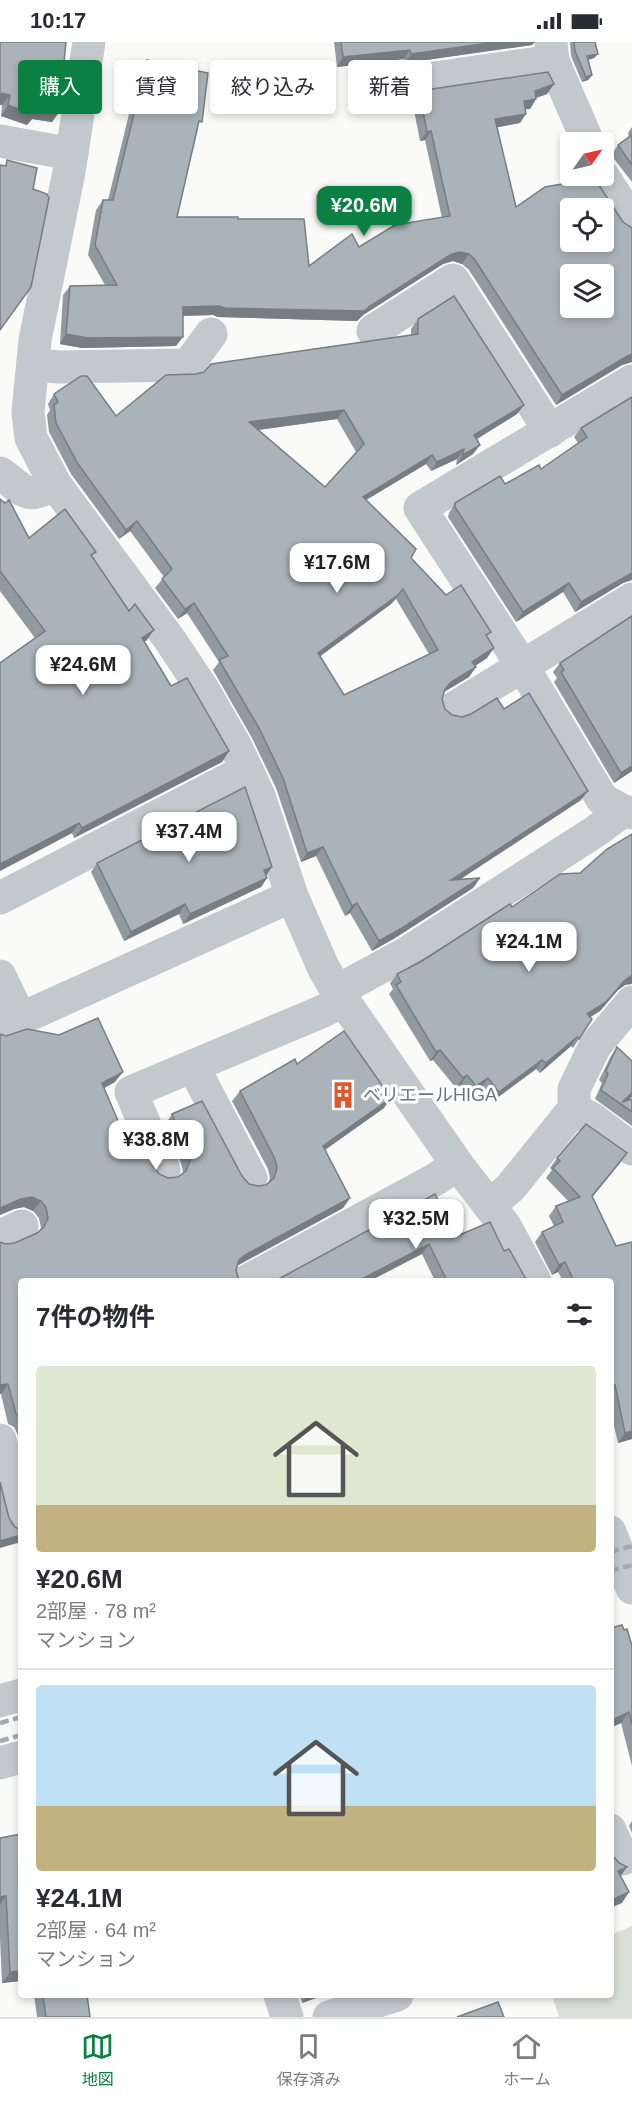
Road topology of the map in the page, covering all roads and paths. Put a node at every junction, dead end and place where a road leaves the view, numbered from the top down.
1 (89, 42) edge
2 (552, 51) edge
3 (432, 76) edge
4 (584, 132) edge
5 (0, 141) edge
6 (72, 154) junction
7 (609, 186) edge
8 (632, 221) edge
9 (373, 331) dead end
10 (210, 334) dead end
11 (33, 364) junction
12 (632, 381) edge
13 (550, 431) junction
14 (0, 473) edge
15 (55, 484) junction
16 (632, 599) edge
17 (523, 667) junction
18 (454, 708) dead end
19 (247, 770) junction
20 (628, 812) edge
21 (292, 896) junction
22 (0, 898) edge
23 (0, 976) edge
24 (340, 996) junction
25 (632, 1002) edge
26 (10, 1023) edge
27 (193, 1066) junction
28 (574, 1109) junction
29 (632, 1149) edge
30 (457, 1164) junction
31 (164, 1170) dead end
32 (250, 1178) dead end
33 (490, 1205) junction
34 (253, 1278) edge
35 (533, 1278) edge
36 (1, 1452) edge
37 (18, 1512) edge
38 (632, 1519) edge
39 (614, 1524) edge
40 (614, 1546) edge
41 (626, 1588) edge
42 (18, 1696) edge
43 (0, 1701) edge
44 (18, 1758) edge
45 (0, 1763) edge
46 (388, 1998) edge
47 (329, 2017) edge

1 - 6 street
2 - 3 street
2 - 4 street
5 - 6 street
6 - 11 street
7 - 8 street
9 - 13 street
10 - 11 street
11 - 15 street
12 - 13 street
13 - 17 street
14 - 15 street
15 - 19 street
16 - 17 street
17 - 18 street
17 - 20 street
19 - 21 street
19 - 22 street
20 - 24 street
21 - 24 street
21 - 26 street
23 - 26 street
24 - 27 street
24 - 30 street
25 - 28 street
27 - 31 street
27 - 32 street
28 - 29 street
28 - 33 street
30 - 33 street
30 - 34 street
33 - 35 street
36 - 37 street
38 - 39 street
40 - 41 street
42 - 43 street
44 - 45 street
46 - 47 street

